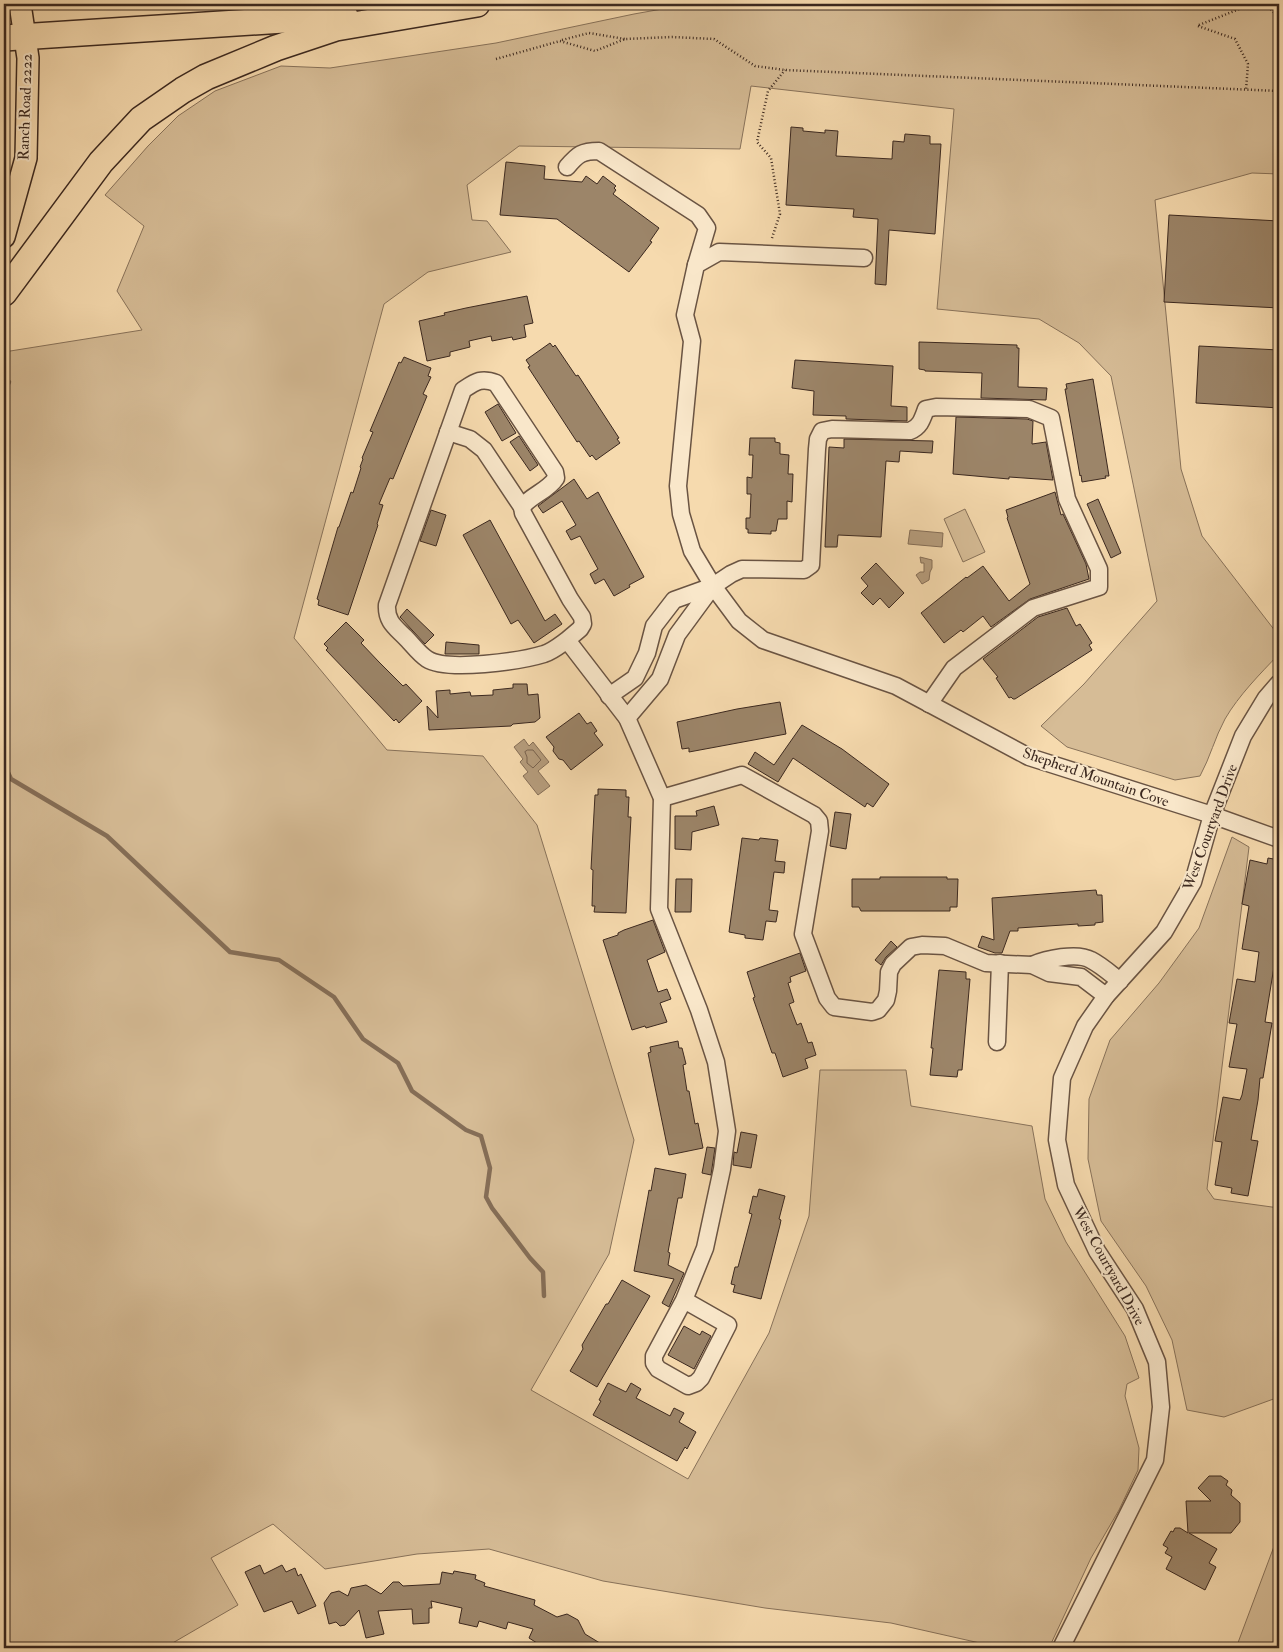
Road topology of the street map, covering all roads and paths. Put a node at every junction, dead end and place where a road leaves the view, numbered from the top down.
1 (20, 4) edge
2 (477, 4) edge
3 (1252, 4) edge
4 (1266, 4) edge
5 (443, 10) junction
6 (1279, 18) edge
7 (15, 37) edge
8 (625, 39) junction
9 (560, 41) junction
10 (496, 59) dead end
11 (785, 70) junction
12 (1246, 90) junction
13 (1279, 91) edge
14 (567, 167) dead end
15 (4, 237) edge
16 (767, 254) junction
17 (864, 258) dead end
18 (696, 265) junction
19 (4, 293) edge
20 (448, 432) junction
21 (522, 507) junction
22 (712, 586) junction
23 (567, 640) junction
24 (638, 672) junction
25 (1279, 683) edge
26 (654, 687) junction
27 (609, 696) junction
28 (929, 704) junction
29 (627, 718) junction
30 (662, 798) junction
31 (1212, 815) junction
32 (1279, 839) edge
33 (1000, 963) junction
34 (1032, 965) junction
35 (1120, 981) junction
36 (1106, 996) junction
37 (997, 1042) dead end
38 (684, 1300) junction
39 (1061, 1648) edge

1 - 7 main road, Ranch Road 2222
2 - 5 highway
3 - 12 path
4 - 6 path
5 - 7 highway
5 - 19 highway
7 - 15 main road, Ranch Road 2222
8 - 9 path
8 - 9 path
8 - 11 path
9 - 10 path
11 - 12 path
11 - 16 path
12 - 13 path
14 - 18 street
16 - 17 street
16 - 18 street
18 - 22 street, Shepherd Mountain Cove
20 - 21 street
20 - 21 street
20 - 23 street
21 - 23 street
22 - 24 street
22 - 26 street
22 - 28 street, Shepherd Mountain Cove
22 - 28 street
23 - 27 street
24 - 26 street
24 - 27 street
25 - 31 street, West Courtyard Drive
26 - 29 street
27 - 29 street
28 - 31 street, Shepherd Mountain Cove
29 - 30 street
30 - 33 street
30 - 38 street
31 - 32 street, Shepherd Mountain Cove
31 - 35 street, West Courtyard Drive
33 - 34 street
33 - 37 street
34 - 35 street
34 - 36 street
35 - 36 street, West Courtyard Drive
36 - 39 street, West Courtyard Drive
38 - 38 street

